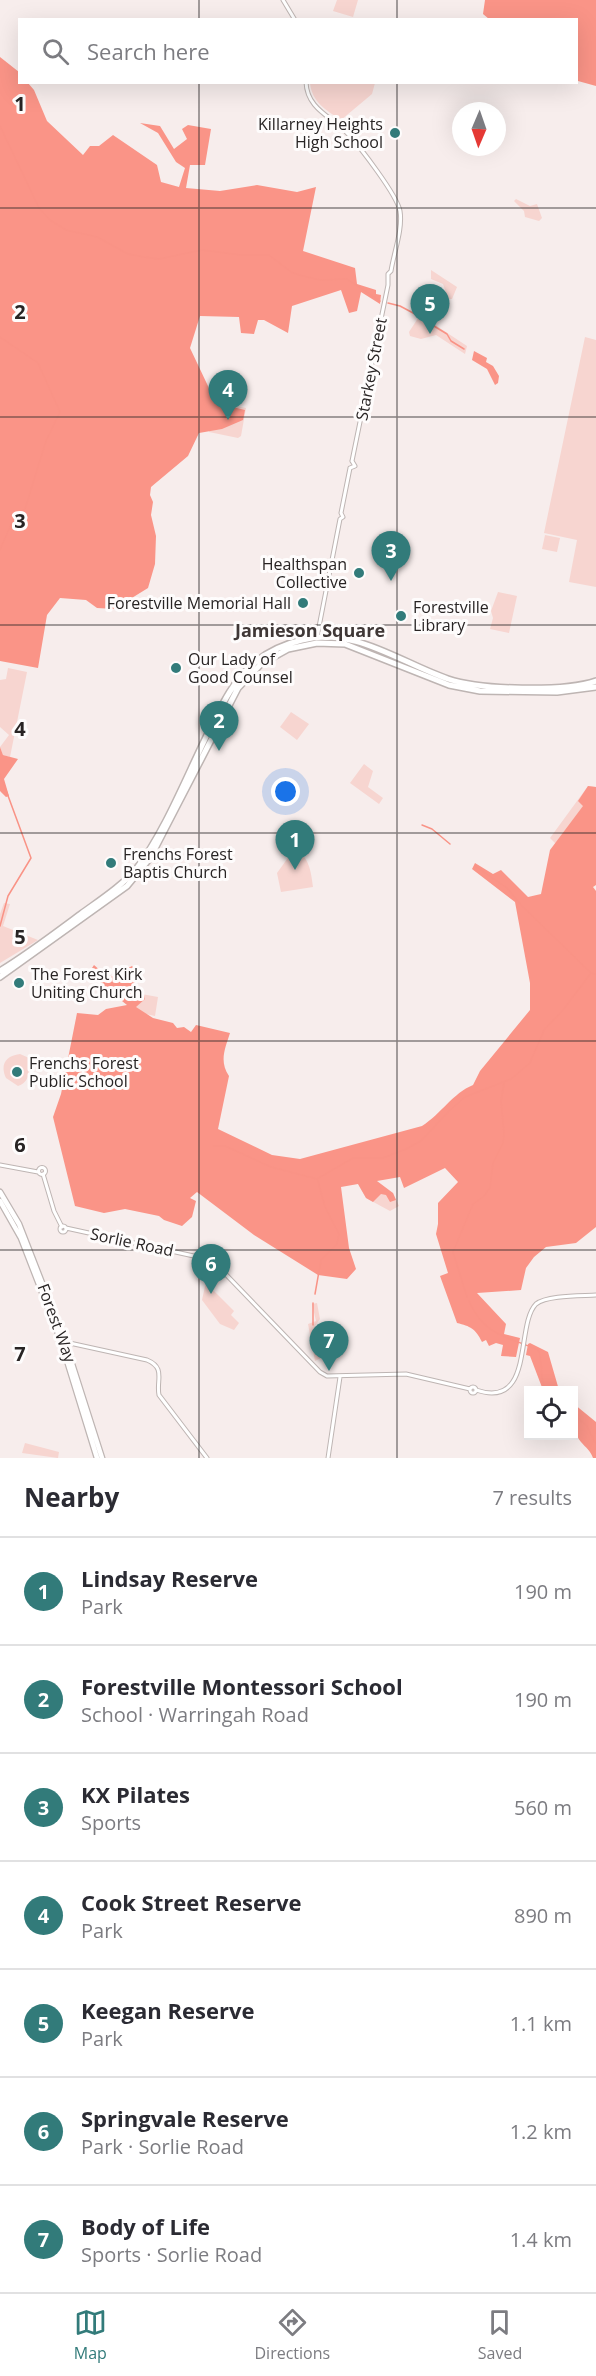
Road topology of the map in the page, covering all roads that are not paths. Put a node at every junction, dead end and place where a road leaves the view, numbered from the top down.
1 (283, 0) edge
2 (294, 18) edge
3 (306, 84) edge
4 (317, 640) junction
5 (406, 665) junction
6 (596, 681) edge
7 (596, 687) edge
8 (64, 930) junction
9 (0, 970) edge
10 (0, 978) edge
11 (0, 1165) edge
12 (0, 1192) edge
13 (0, 1201) edge
14 (8, 1210) junction
15 (0, 1213) edge
16 (596, 1295) edge
17 (63, 1342) junction
18 (340, 1377) junction
19 (100, 1458) edge
20 (207, 1458) edge
21 (328, 1458) edge

1 - 2 street
3 - 4 street, Starkey Street
4 - 5 highway
4 - 8 highway
5 - 6 highway
5 - 7 highway
8 - 9 highway
8 - 10 highway
11 - 18 street, Sorlie Road
12 - 14 main road, Forest Way
13 - 14 main road, Forest Way
14 - 15 main road
14 - 17 main road, Forest Way
16 - 18 street, Sorlie Road
17 - 19 main road, Forest Way
17 - 20 street
18 - 21 street

